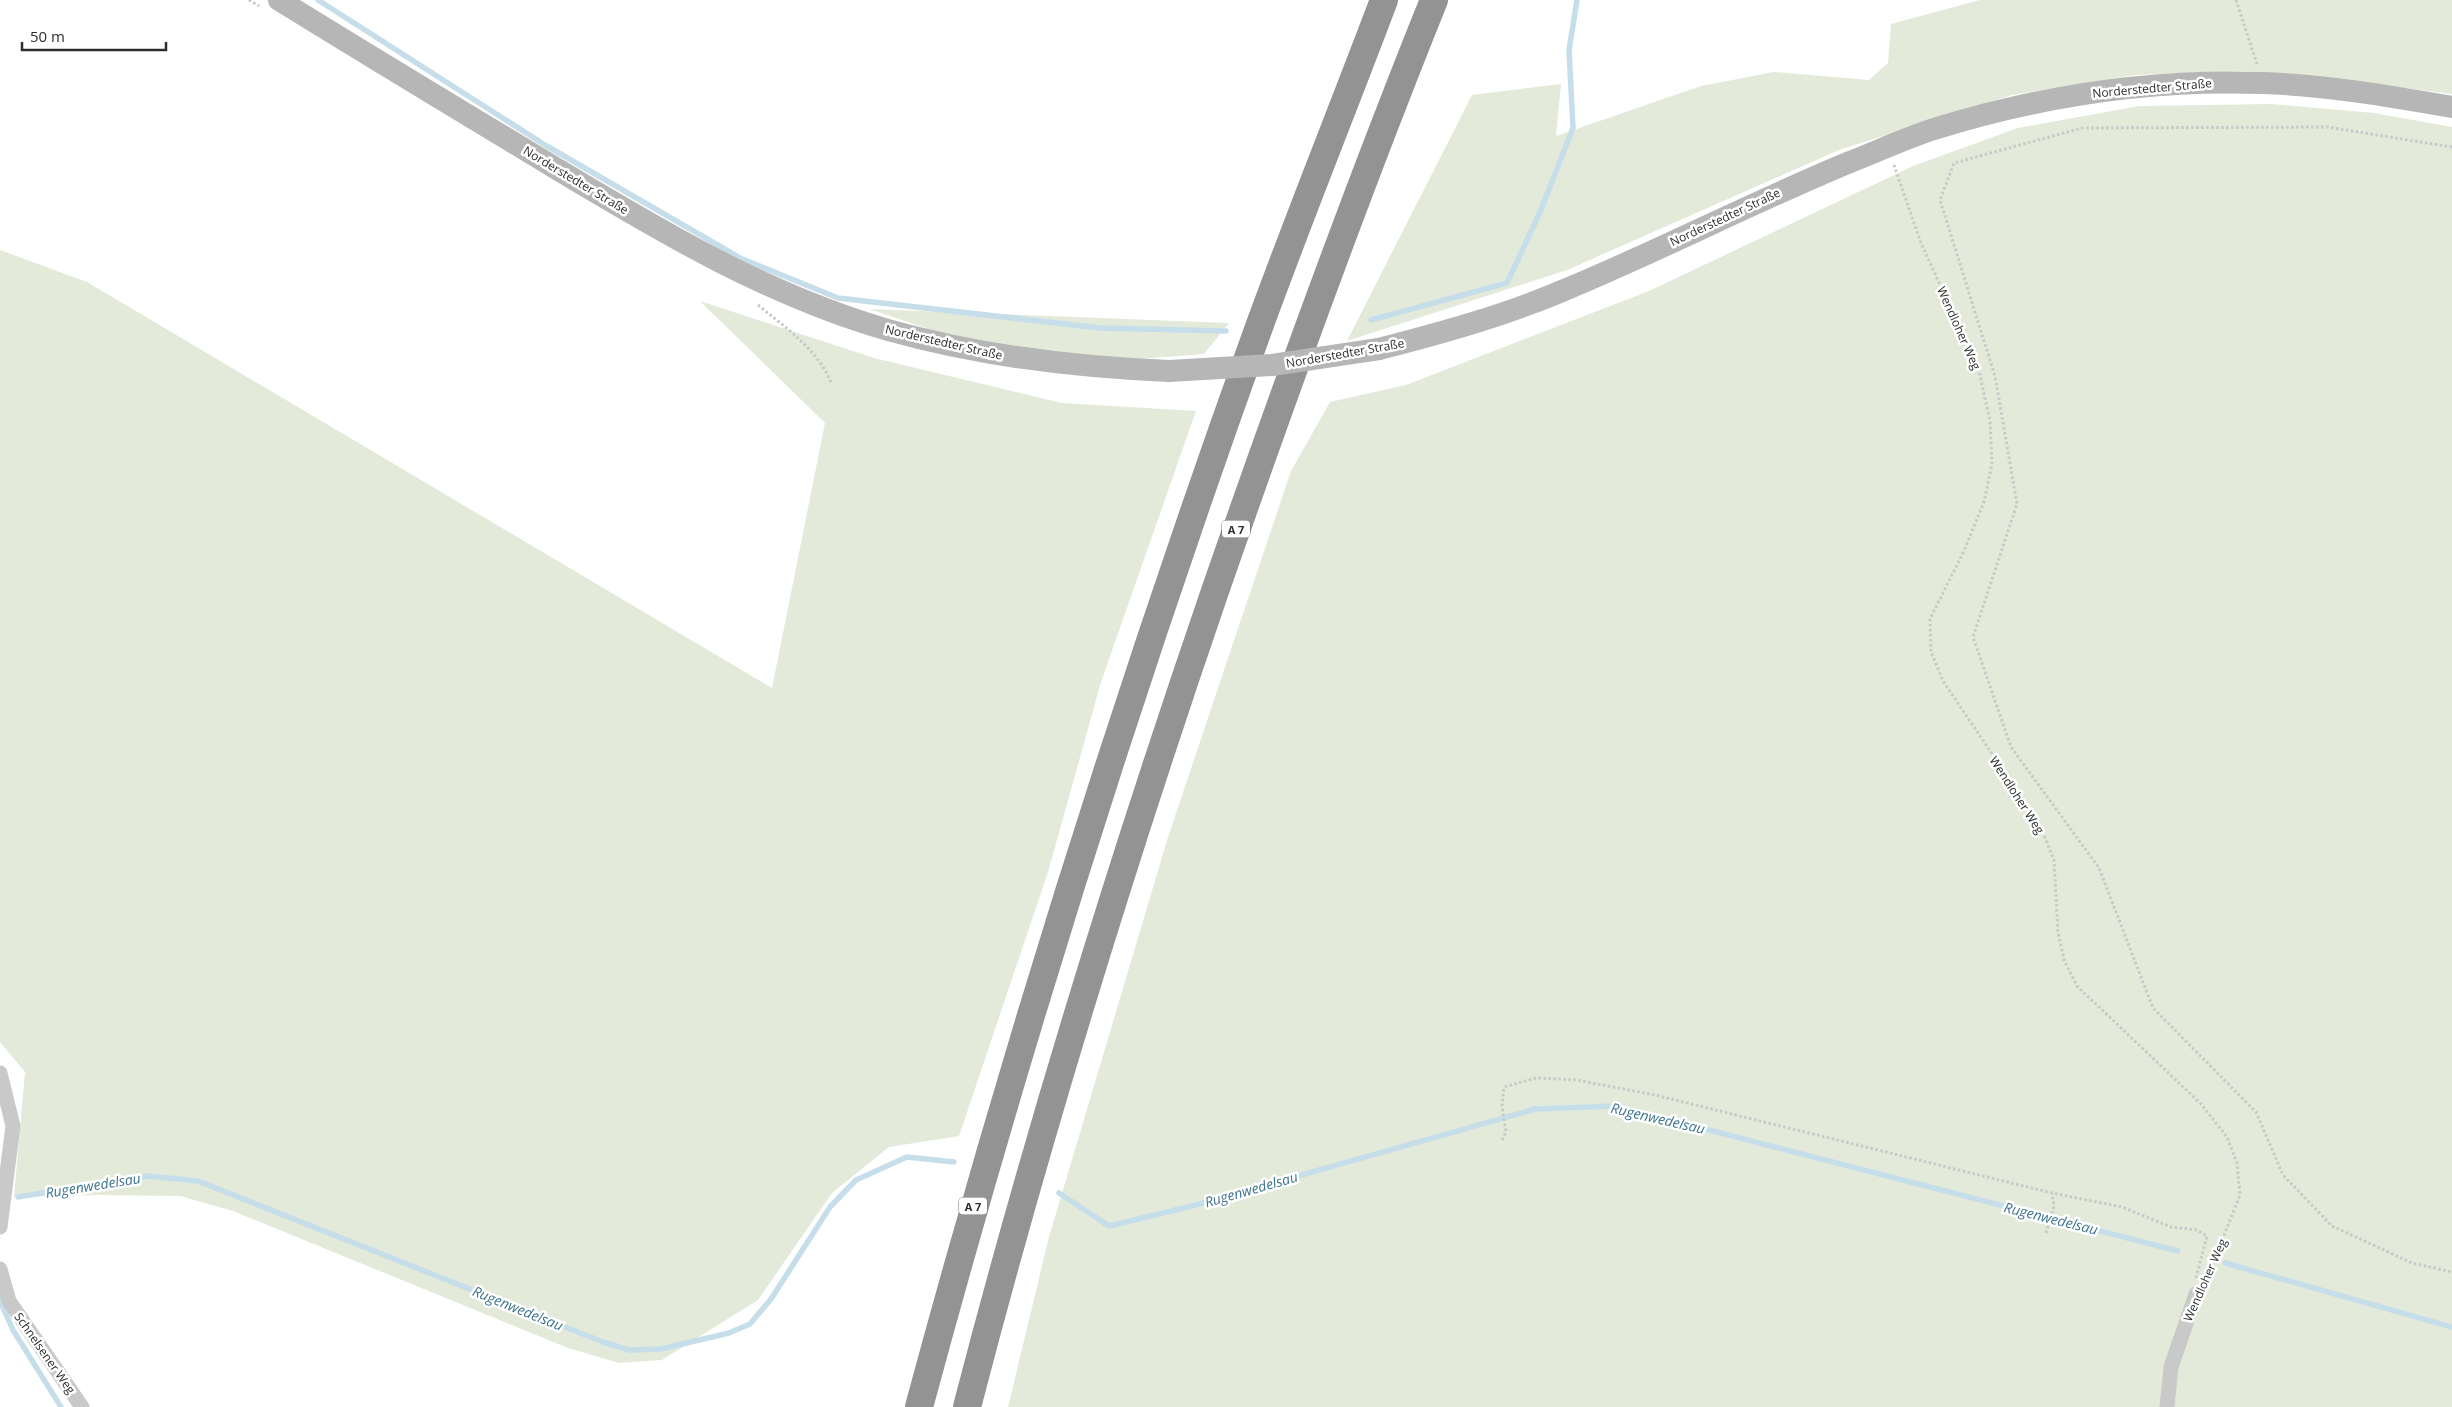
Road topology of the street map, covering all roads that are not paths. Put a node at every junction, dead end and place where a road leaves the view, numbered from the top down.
1 (279, 0) edge
2 (1384, 0) edge
3 (1434, 0) edge
4 (2452, 107) edge
5 (0, 1073) edge
6 (0, 1227) edge
7 (0, 1269) edge
8 (2196, 1294) road end
9 (82, 1407) edge
10 (919, 1407) edge
11 (967, 1407) edge
12 (2167, 1407) edge

1 - 4 main road, Norderstedter Straße, bridge
2 - 10 highway, A 7
3 - 11 highway, A 7
5 - 6 street
7 - 9 street, Schnelsener Weg
8 - 12 street, Wendloher Weg

